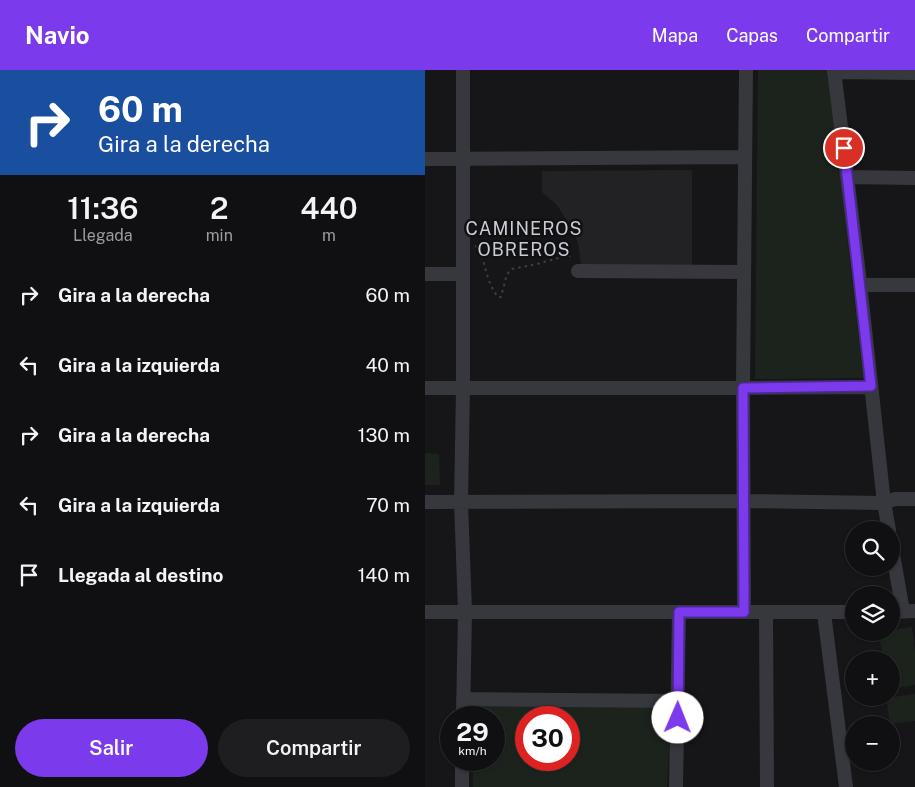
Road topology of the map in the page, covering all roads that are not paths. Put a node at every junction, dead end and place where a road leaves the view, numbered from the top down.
1 (463, 70) edge
2 (746, 70) edge
3 (834, 71) edge
4 (915, 73) edge
5 (745, 157) junction
6 (425, 160) edge
7 (463, 160) junction
8 (848, 178) junction
9 (915, 178) edge
10 (578, 272) road end
11 (744, 272) junction
12 (425, 274) edge
13 (462, 274) junction
14 (860, 285) junction
15 (915, 285) edge
16 (871, 386) junction
17 (425, 388) edge
18 (463, 388) junction
19 (743, 388) junction
20 (915, 499) edge
21 (744, 501) junction
22 (425, 502) edge
23 (461, 502) junction
24 (884, 503) junction
25 (887, 521) edge
26 (897, 576) edge
27 (465, 611) junction
28 (903, 611) edge
29 (425, 612) edge
30 (679, 612) junction
31 (744, 612) junction
32 (845, 612) edge
33 (766, 613) junction
34 (824, 613) junction
35 (463, 699) junction
36 (678, 701) junction
37 (463, 706) edge
38 (462, 771) edge
39 (461, 787) edge
40 (676, 787) edge
41 (767, 787) edge
42 (846, 787) edge

1 - 7 street
2 - 5 street
3 - 4 street
3 - 8 street
5 - 7 street
5 - 11 street
6 - 7 street
7 - 13 street
8 - 9 street
8 - 14 street
10 - 11 street
11 - 19 street
12 - 13 street
13 - 18 street
14 - 15 street
14 - 16 street
16 - 19 street
16 - 24 street
17 - 18 street
18 - 19 street
18 - 23 street
19 - 21 street
20 - 24 street
21 - 23 street
21 - 24 street
21 - 31 street
22 - 23 street
23 - 27 street
24 - 25 street
26 - 28 street
27 - 29 street
27 - 30 street
27 - 35 street
30 - 31 street
30 - 36 street
31 - 33 street
32 - 34 street
33 - 34 street
33 - 41 street
34 - 42 street
35 - 36 street
35 - 37 street
36 - 40 street
38 - 39 street

